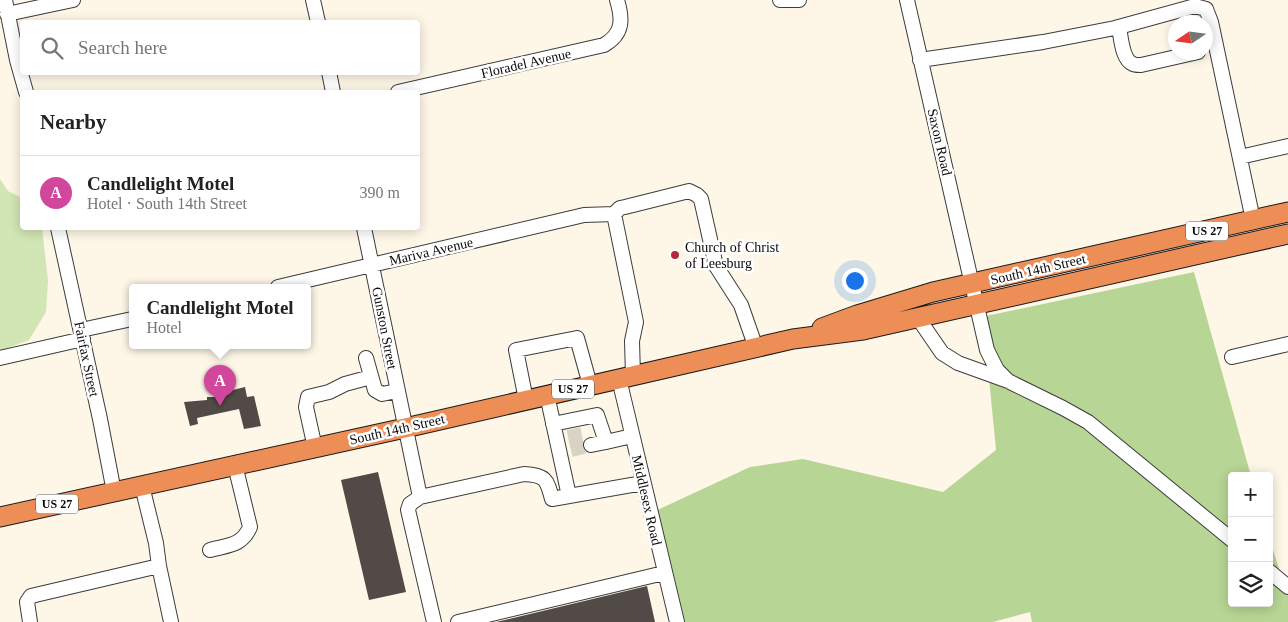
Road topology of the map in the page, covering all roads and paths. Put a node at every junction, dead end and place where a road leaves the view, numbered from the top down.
1 (73, 0) edge
2 (313, 0) edge
3 (617, 0) edge
4 (780, 0) edge
5 (799, 0) edge
6 (907, 0) edge
7 (6, 7) edge
8 (1208, 15) edge
9 (318, 20) edge
10 (1119, 27) junction
11 (1213, 57) edge
12 (1168, 59) edge
13 (920, 60) junction
14 (20, 66) edge
15 (22, 75) edge
16 (330, 75) edge
17 (26, 90) edge
18 (333, 90) edge
19 (407, 90) edge
20 (1288, 146) edge
21 (1240, 157) junction
22 (1288, 212) edge
23 (614, 214) junction
24 (1253, 220) junction
25 (58, 230) edge
26 (364, 230) edge
27 (1288, 234) edge
28 (372, 265) junction
29 (291, 284) edge
30 (971, 284) junction
31 (976, 305) junction
32 (918, 318) junction
33 (129, 320) edge
34 (82, 334) junction
35 (792, 339) junction
36 (1288, 344) edge
37 (756, 348) junction
38 (0, 358) edge
39 (366, 358) dead end
40 (1232, 358) dead end
41 (371, 377) junction
42 (626, 377) junction
43 (1008, 381) junction
44 (590, 385) junction
45 (398, 391) junction
46 (547, 395) junction
47 (526, 400) junction
48 (554, 424) junction
49 (405, 428) junction
50 (632, 436) junction
51 (315, 448) junction
52 (235, 465) junction
53 (643, 482) junction
54 (142, 486) junction
55 (114, 492) junction
56 (569, 496) junction
57 (420, 497) junction
58 (0, 517) edge
59 (1228, 537) edge
60 (210, 550) dead end
61 (159, 566) junction
62 (664, 573) junction
63 (1273, 574) edge
64 (1288, 587) edge
65 (30, 622) edge
66 (171, 622) edge
67 (434, 622) edge
68 (458, 622) edge
69 (677, 622) edge

1 - 7 street
2 - 9 street
3 - 19 street, Floradel Avenue
4 - 5 street
6 - 13 street, Saxon Road
7 - 14 street
8 - 10 street
10 - 12 street
10 - 13 street
11 - 21 street
13 - 30 street, Saxon Road
15 - 17 street
16 - 18 street
20 - 21 street
21 - 24 street
22 - 24 highway, South 14th Street / US 27
23 - 28 street, Mariva Avenue
23 - 37 street
23 - 42 street, Middlesex Road
24 - 30 highway, South 14th Street / US 27
25 - 34 street, Fairfax Street
26 - 28 street, Gunston Street
27 - 31 highway, South 14th Street / US 27
28 - 29 street, Mariva Avenue
28 - 45 street, Gunston Street
30 - 31 street, Saxon Road
30 - 35 highway, South 14th Street / US 27
31 - 32 highway, South 14th Street / US 27
31 - 43 street, Saxon Road
32 - 35 highway, South 14th Street / US 27
32 - 43 street
33 - 34 street
34 - 38 street
34 - 55 street, Fairfax Street
35 - 37 highway, South 14th Street / US 27
36 - 40 street
37 - 42 highway, South 14th Street / US 27
39 - 41 street
41 - 45 street
41 - 51 street
42 - 44 highway, South 14th Street / US 27
42 - 50 street, Middlesex Road
43 - 59 street
44 - 46 highway, South 14th Street / US 27
44 - 47 street
45 - 49 street, Gunston Street
46 - 47 highway, South 14th Street / US 27
46 - 48 street
47 - 49 highway, South 14th Street / US 27
48 - 50 street
48 - 56 street
49 - 51 highway, South 14th Street / US 27
49 - 57 street, Gunston Street
50 - 53 street, Middlesex Road
51 - 52 highway, South 14th Street / US 27
52 - 54 highway, South 14th Street / US 27
52 - 60 street
53 - 56 street
53 - 62 street, Middlesex Road
54 - 55 highway, South 14th Street / US 27
54 - 61 street
55 - 58 highway, South 14th Street / US 27
56 - 57 street
57 - 67 street
61 - 65 street
61 - 66 street
62 - 68 street
62 - 69 street, Middlesex Road
63 - 64 street

